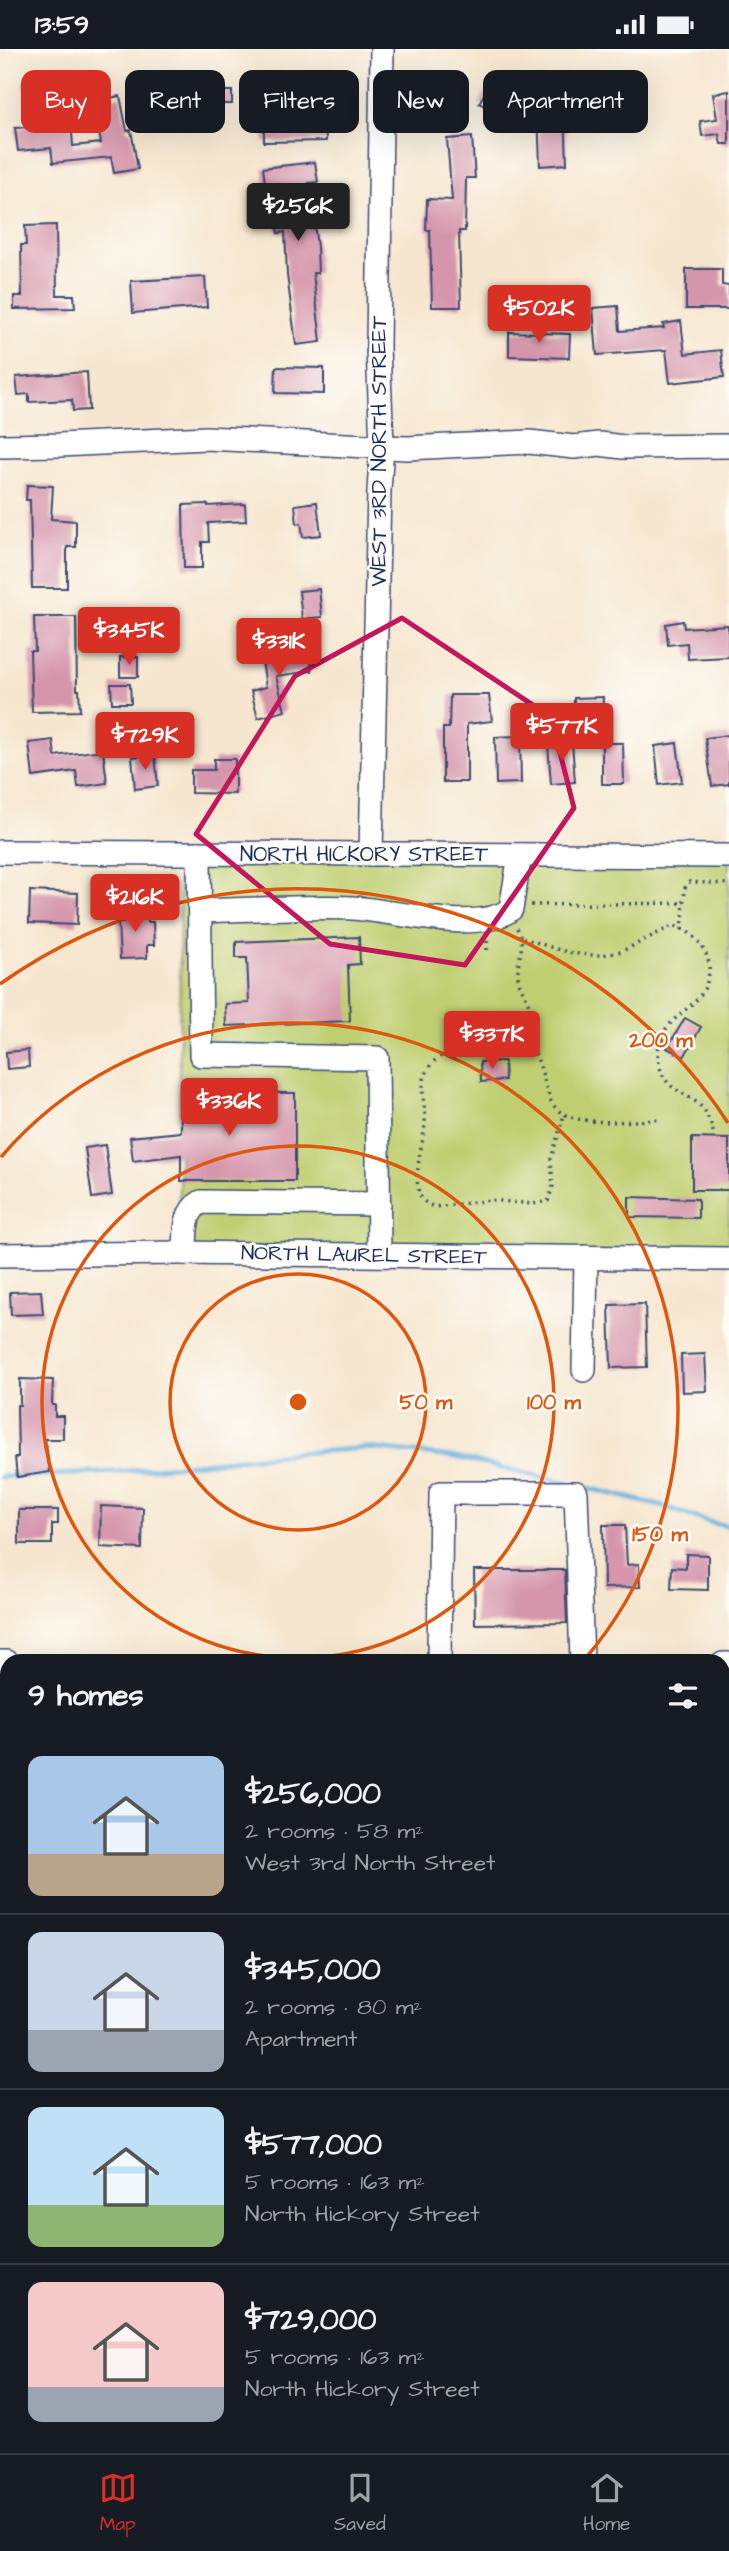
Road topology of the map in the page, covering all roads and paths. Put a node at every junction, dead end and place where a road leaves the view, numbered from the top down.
1 (382, 49) edge
2 (0, 446) edge
3 (382, 446) junction
4 (729, 446) edge
5 (0, 852) edge
6 (199, 853) junction
7 (371, 854) junction
8 (520, 855) junction
9 (729, 856) edge
10 (729, 884) edge
11 (683, 903) junction
12 (527, 905) dead end
13 (200, 911) junction
14 (516, 925) dead end
15 (682, 931) junction
16 (487, 933) dead end
17 (523, 938) junction
18 (487, 950) dead end
19 (522, 1037) junction
20 (564, 1115) junction
21 (661, 1120) dead end
22 (714, 1134) dead end
23 (379, 1204) junction
24 (185, 1253) junction
25 (0, 1255) edge
26 (379, 1255) junction
27 (586, 1257) junction
28 (729, 1259) edge
29 (584, 1370) dead end
30 (439, 1654) edge
31 (582, 1654) edge

1 - 3 street, WEST 3RD NORTH STREET
2 - 3 street
3 - 4 street
3 - 7 street, WEST 3RD NORTH STREET
5 - 6 street, NORTH HICKORY STREET
6 - 7 street, NORTH HICKORY STREET
6 - 13 street
7 - 8 street, NORTH HICKORY STREET
8 - 9 street, NORTH HICKORY STREET
8 - 13 street
10 - 11 path
11 - 12 path
11 - 15 path
13 - 23 street
14 - 17 path
15 - 17 path
15 - 22 path
16 - 18 path
17 - 19 path
19 - 20 path
19 - 20 path
20 - 21 path
23 - 24 street
23 - 26 street
24 - 25 street, NORTH LAUREL STREET
24 - 26 street, NORTH LAUREL STREET
26 - 27 street, NORTH LAUREL STREET
27 - 28 street, NORTH LAUREL STREET
27 - 29 street
30 - 31 street

